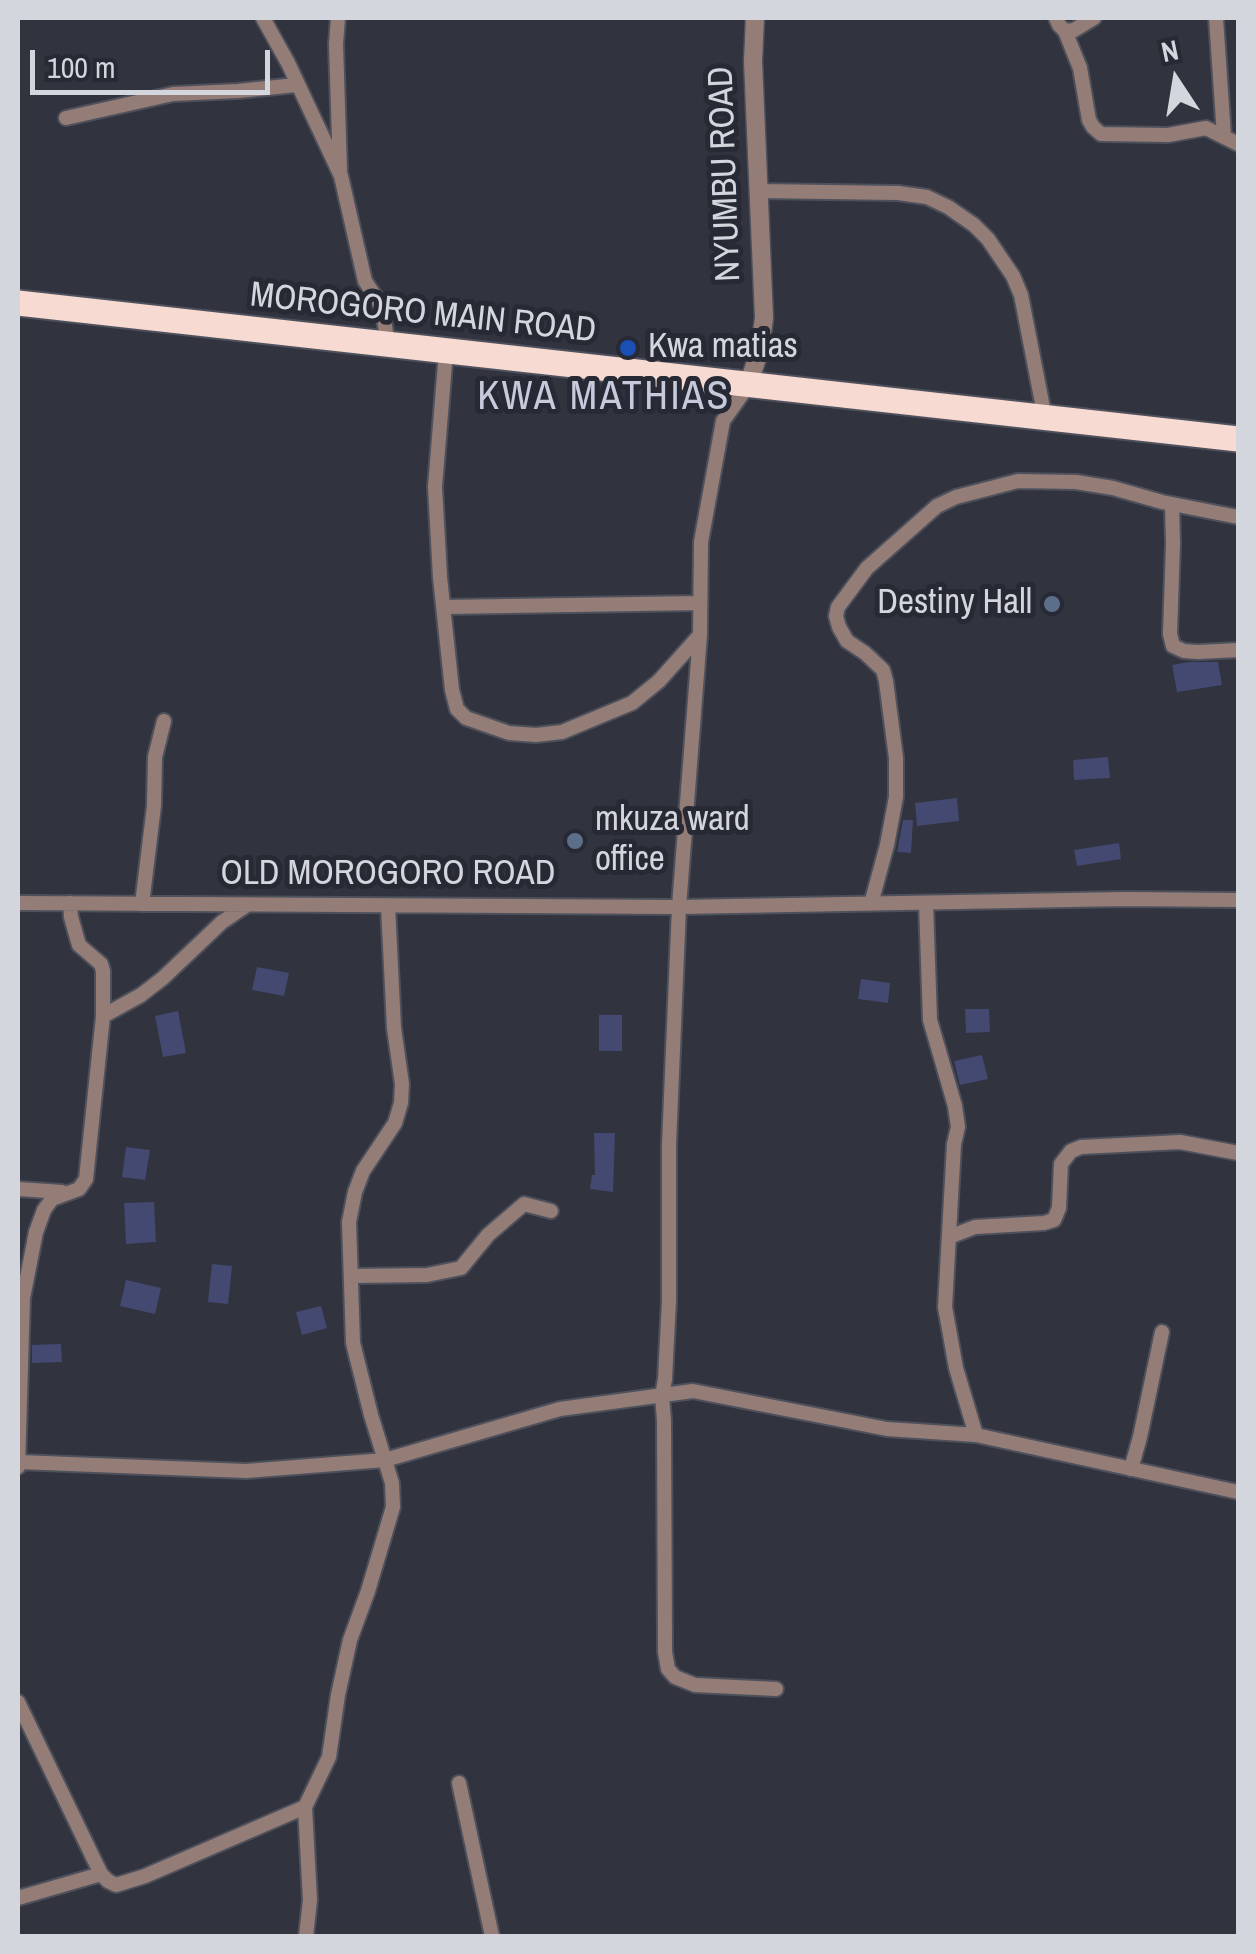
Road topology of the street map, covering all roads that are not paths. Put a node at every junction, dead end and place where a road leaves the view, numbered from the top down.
1 (263, 18) edge
2 (338, 18) edge
3 (755, 18) edge
4 (1056, 18) edge
5 (1094, 18) edge
6 (1216, 18) edge
7 (1065, 31) junction
8 (296, 85) junction
9 (66, 118) dead end
10 (1231, 140) edge
11 (340, 176) junction
12 (758, 191) junction
13 (18, 303) edge
14 (388, 346) junction
15 (446, 352) junction
16 (748, 386) junction
17 (1045, 418) junction
18 (1238, 440) edge
19 (1172, 504) junction
20 (1238, 517) edge
21 (700, 604) junction
22 (444, 607) junction
23 (700, 635) junction
24 (1238, 650) edge
25 (164, 721) dead end
26 (1238, 900) edge
27 (926, 902) junction
28 (18, 903) edge
29 (70, 903) junction
30 (142, 904) junction
31 (247, 904) junction
32 (870, 904) junction
33 (388, 906) junction
34 (679, 907) junction
35 (103, 1016) junction
36 (1238, 1153) edge
37 (18, 1189) edge
38 (66, 1192) junction
39 (551, 1211) dead end
40 (949, 1237) junction
41 (351, 1276) junction
42 (1162, 1332) dead end
43 (666, 1379) junction
44 (693, 1391) junction
45 (662, 1396) junction
46 (976, 1434) junction
47 (385, 1460) junction
48 (18, 1465) edge
49 (1131, 1468) junction
50 (1238, 1492) edge
51 (776, 1690) dead end
52 (18, 1702) edge
53 (459, 1783) dead end
54 (305, 1807) junction
55 (101, 1874) junction
56 (18, 1898) edge
57 (306, 1936) edge
58 (492, 1936) edge

1 - 8 street
2 - 11 street
3 - 12 street, NYUMBU ROAD
4 - 7 street
5 - 7 street
6 - 10 street
7 - 10 street
8 - 9 street
8 - 11 street
11 - 14 street
12 - 16 street, NYUMBU ROAD
12 - 17 street
13 - 14 highway, MOROGORO MAIN ROAD
14 - 15 highway, MOROGORO MAIN ROAD
15 - 16 highway, MOROGORO MAIN ROAD
15 - 22 street
16 - 17 highway, MOROGORO MAIN ROAD
16 - 21 street
17 - 18 highway, MOROGORO MAIN ROAD
19 - 20 street
19 - 24 street
19 - 32 street
21 - 22 street
21 - 23 street
22 - 23 street
23 - 34 street
25 - 30 street
26 - 27 street, OLD MOROGORO ROAD
27 - 32 street, OLD MOROGORO ROAD
27 - 40 street
28 - 29 street, OLD MOROGORO ROAD
29 - 30 street, OLD MOROGORO ROAD
29 - 35 street
30 - 31 street, OLD MOROGORO ROAD
31 - 33 street, OLD MOROGORO ROAD
31 - 35 street
32 - 34 street, OLD MOROGORO ROAD
33 - 34 street, OLD MOROGORO ROAD
33 - 41 street
34 - 43 street
35 - 38 street
36 - 40 street
37 - 38 street
38 - 48 street
39 - 41 street
40 - 46 street
41 - 47 street
42 - 49 street
43 - 44 street
43 - 45 street
44 - 45 street
44 - 46 street
45 - 47 street
45 - 51 street
46 - 49 street
47 - 48 street
47 - 54 street
49 - 50 street
52 - 55 street
53 - 58 street
54 - 55 street
54 - 57 street
55 - 56 street

